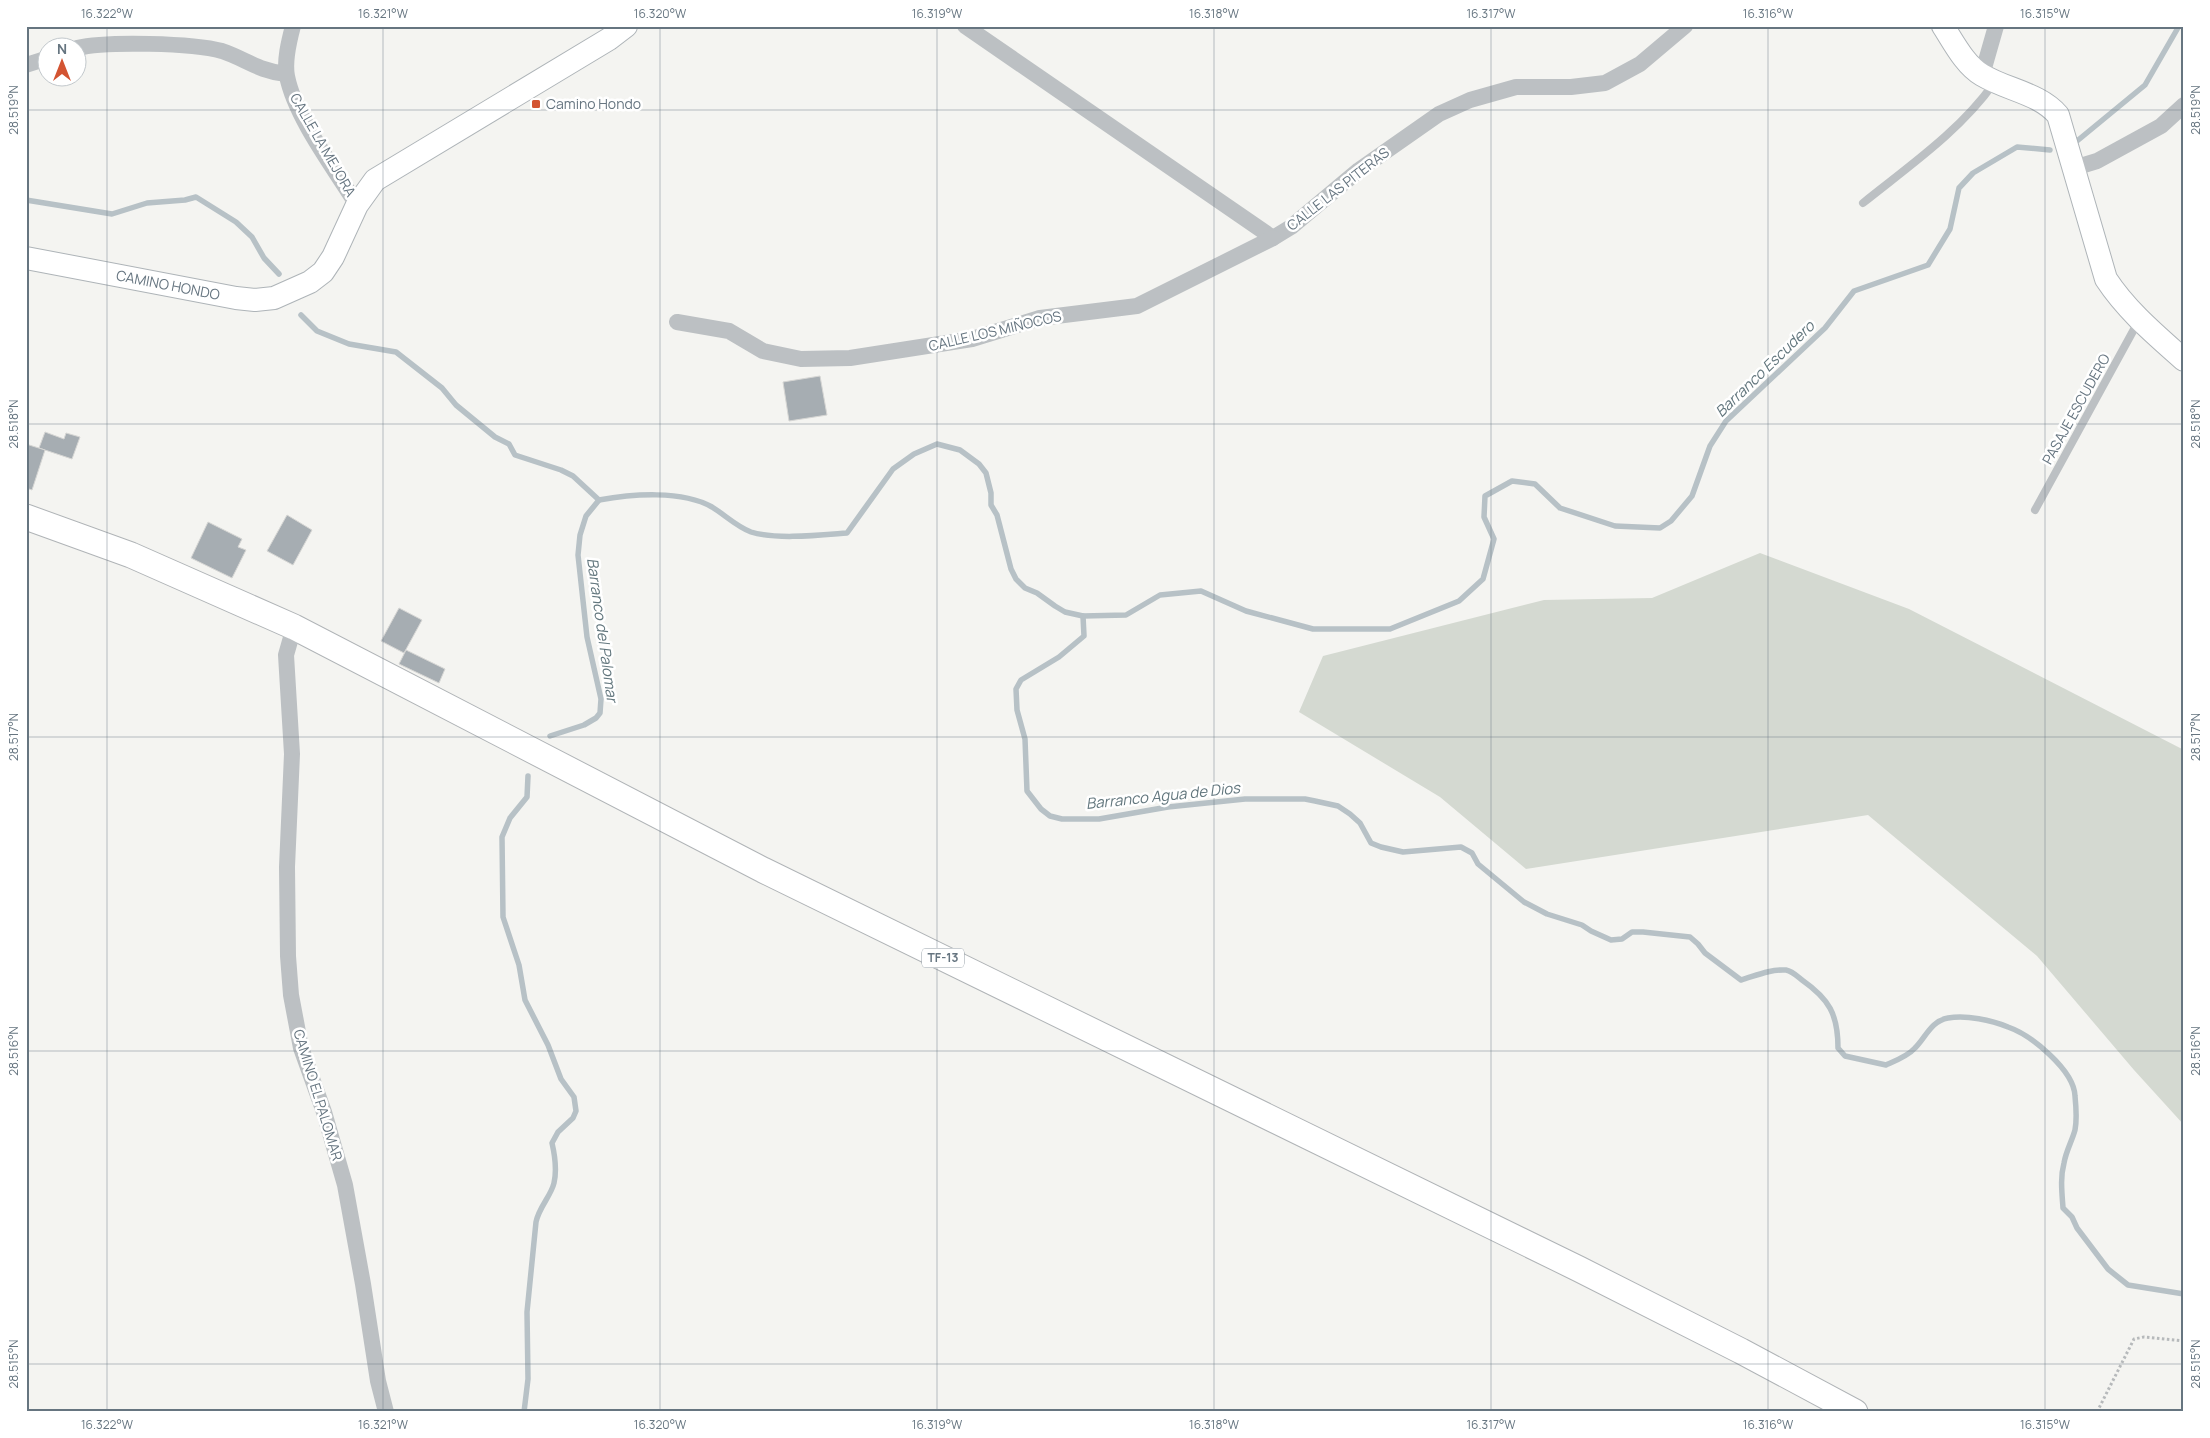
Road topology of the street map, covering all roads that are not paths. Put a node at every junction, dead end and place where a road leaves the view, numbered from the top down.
1 (293, 26) edge
2 (626, 26) edge
3 (965, 26) edge
4 (1685, 26) edge
5 (1944, 26) edge
6 (1996, 26) edge
7 (88, 46) edge
8 (38, 61) edge
9 (26, 65) edge
10 (286, 74) junction
11 (1988, 78) junction
12 (2184, 105) edge
13 (2074, 168) junction
14 (1863, 203) dead end
15 (357, 205) junction
16 (1273, 238) junction
17 (26, 258) edge
18 (2140, 320) junction
19 (677, 322) dead end
20 (2184, 360) edge
21 (2035, 510) dead end
22 (26, 518) edge
23 (294, 627) junction
24 (386, 1412) edge
25 (1855, 1412) edge

1 - 10 street, CALLE LA MEJORA
2 - 15 street, CAMINO HONDO
3 - 16 street, CALLE LAS PITERAS
4 - 16 street, CALLE LAS PITERAS
5 - 11 street
6 - 11 street
7 - 10 street
8 - 9 street
10 - 15 street, CALLE LA MEJORA
11 - 13 street
11 - 14 lane
12 - 13 street
13 - 18 street
15 - 17 street, CAMINO HONDO
16 - 19 street, CALLE LOS MIÑOCOS
18 - 20 street
18 - 21 lane, PASAJE ESCUDERO
22 - 23 main road, TF-13
23 - 24 street, CAMINO EL PALOMAR
23 - 25 main road, TF-13

